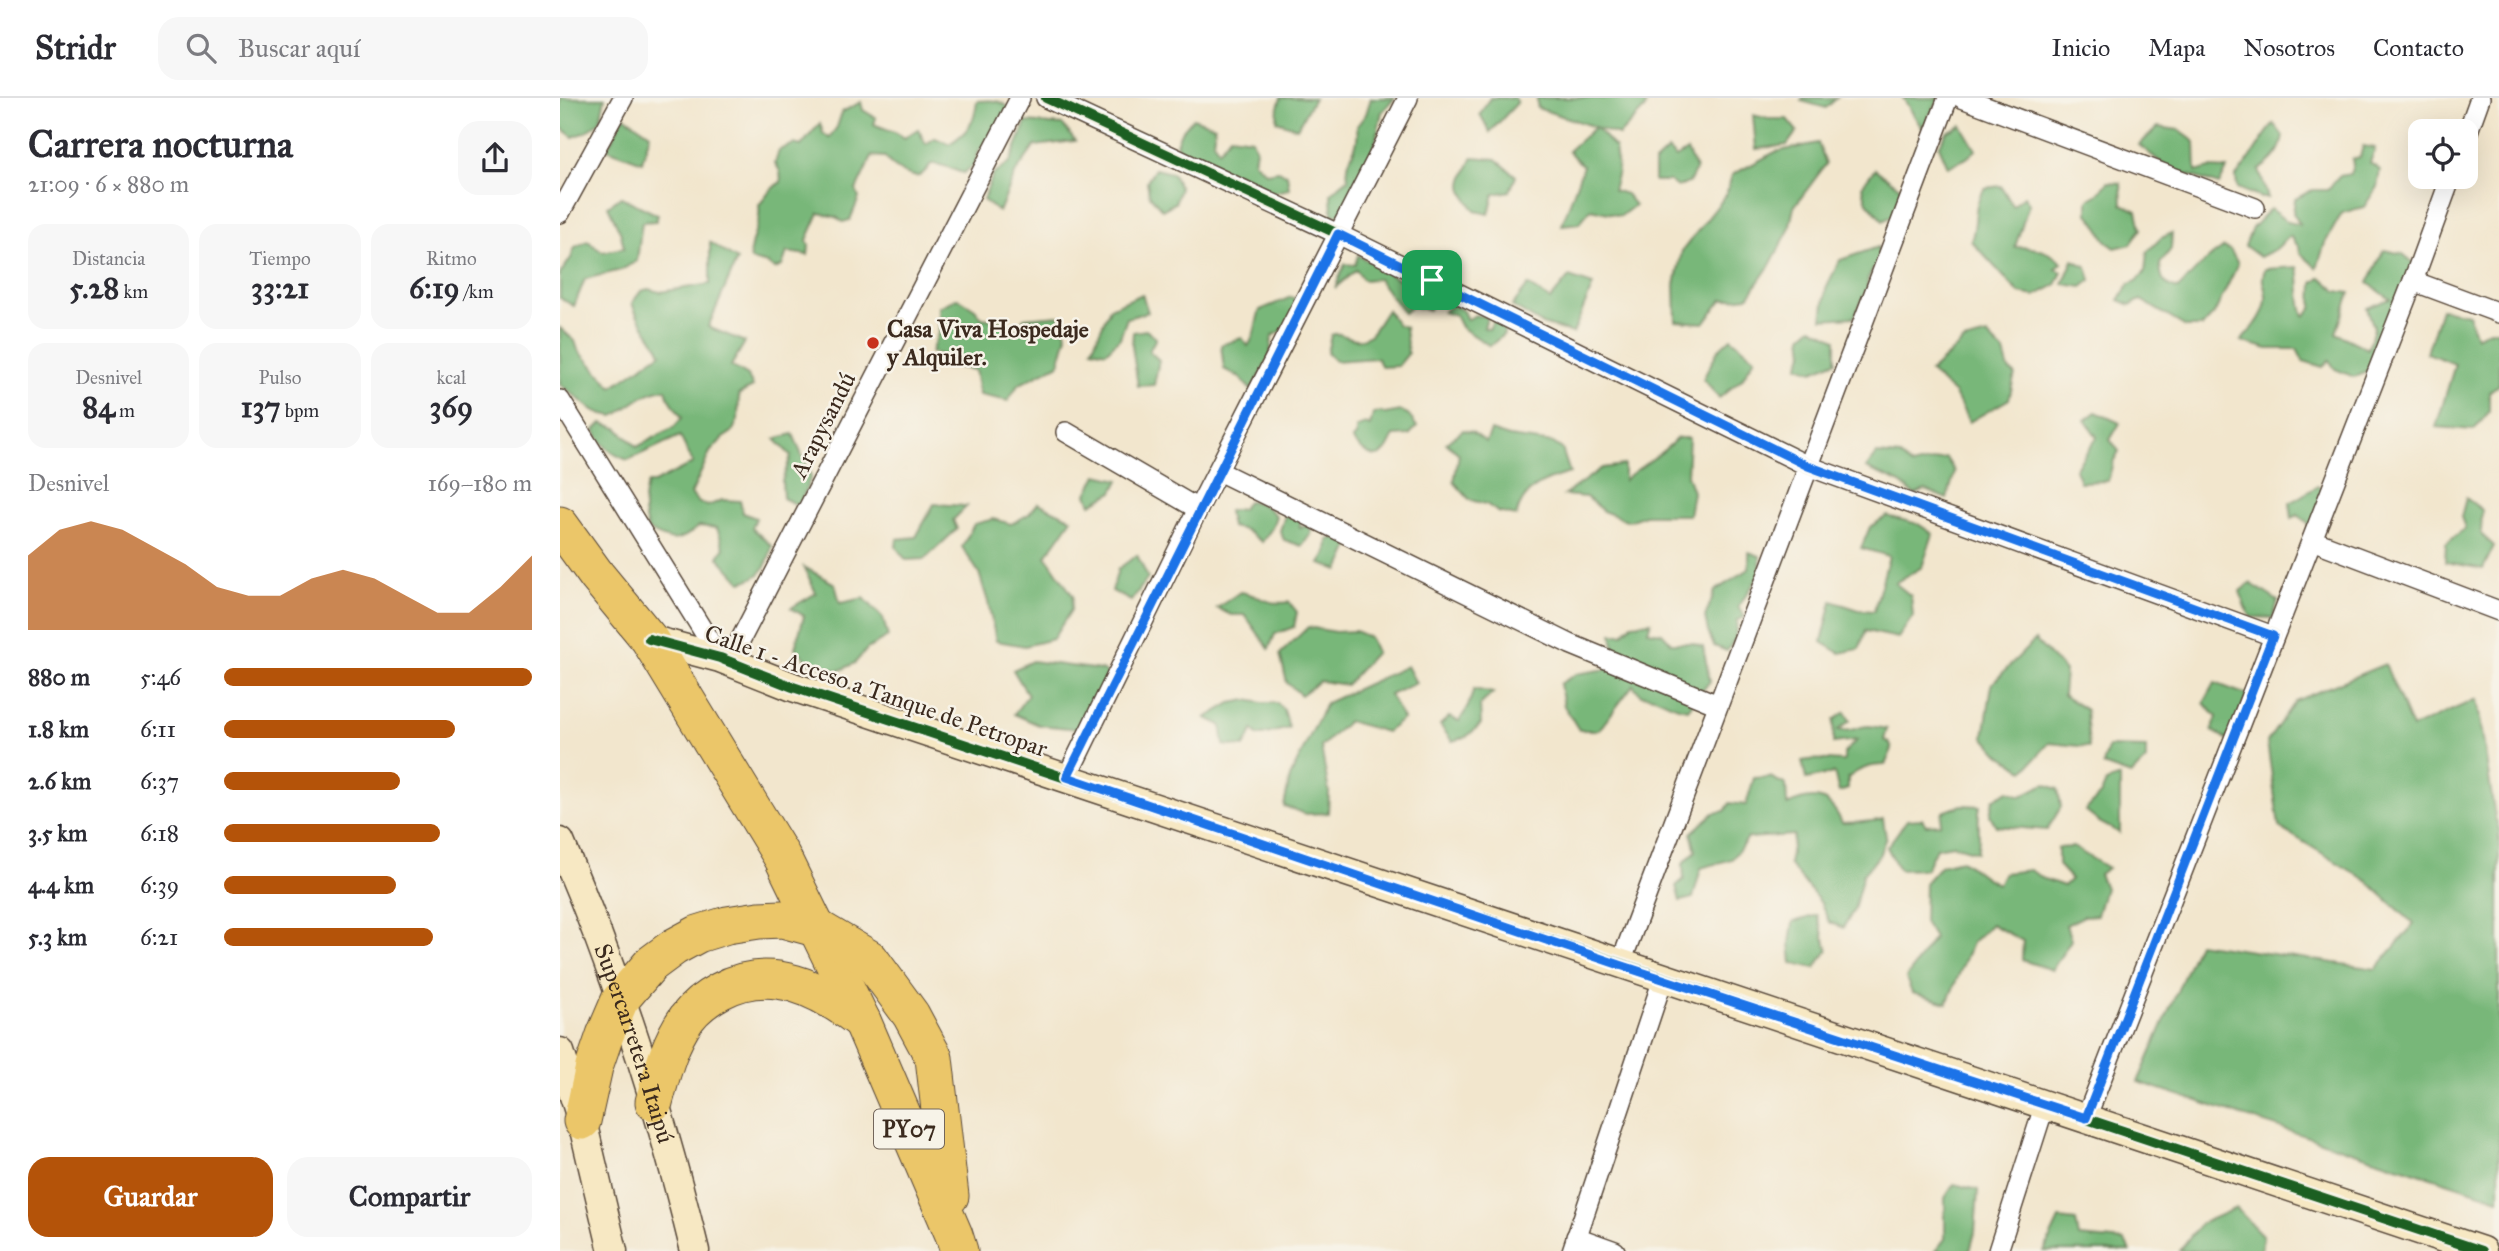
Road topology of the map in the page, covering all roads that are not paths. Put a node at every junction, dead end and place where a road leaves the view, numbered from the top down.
1 (623, 98) edge
2 (1020, 98) edge
3 (1046, 98) edge
4 (1408, 98) edge
5 (1948, 98) edge
6 (1962, 98) edge
7 (2480, 98) edge
8 (2472, 119) edge
9 (2447, 189) edge
10 (2255, 208) dead end
11 (560, 213) edge
12 (1338, 234) junction
13 (2413, 281) junction
14 (2499, 313) edge
15 (560, 400) edge
16 (1066, 432) dead end
17 (1808, 466) junction
18 (1218, 471) junction
19 (1199, 509) junction
20 (560, 524) edge
21 (560, 539) edge
22 (2312, 540) junction
23 (597, 576) junction
24 (2499, 611) edge
25 (2273, 636) junction
26 (649, 639) junction
27 (724, 660) junction
28 (1718, 705) junction
29 (1067, 777) junction
30 (560, 842) edge
31 (819, 929) junction
32 (1620, 965) junction
33 (1663, 979) junction
34 (620, 1000) junction
35 (863, 1023) junction
36 (560, 1052) edge
37 (654, 1102) junction
38 (2045, 1104) junction
39 (2086, 1118) junction
40 (582, 1121) junction
41 (956, 1243) edge
42 (1574, 1244) edge
43 (613, 1251) edge
44 (695, 1251) edge
45 (1615, 1251) edge
46 (1998, 1251) edge
47 (2482, 1251) edge

1 - 11 street
2 - 27 street, Arapysandú
3 - 12 street
4 - 12 street
5 - 17 street
6 - 10 street
7 - 8 street
9 - 13 street
12 - 17 street
12 - 18 street
13 - 14 street
13 - 22 street
15 - 27 street
16 - 19 street
17 - 25 street
17 - 28 street
18 - 19 street
18 - 28 street
19 - 29 street
20 - 23 highway, PY07
21 - 23 highway, PY07
22 - 24 street
22 - 25 street
23 - 26 highway, PY07
25 - 39 street
26 - 27 street, Calle 1 - Acceso a Tanque de Petropar
26 - 31 highway, PY07
27 - 29 street, Calle 1 - Acceso a Tanque de Petropar
28 - 32 street
29 - 32 street, Calle 1 - Acceso a Tanque de Petropar
30 - 34 street, Supercarretera Itaipú
31 - 34 highway
31 - 35 highway, PY07
31 - 41 highway
32 - 33 street, Calle 1 - Acceso a Tanque de Petropar
33 - 38 street, Calle 1 - Acceso a Tanque de Petropar
33 - 42 street
34 - 37 street, Supercarretera Itaipú
34 - 40 highway
35 - 37 highway
35 - 41 highway, PY07
36 - 40 street
37 - 44 street, Supercarretera Itaipú
38 - 39 street, Calle 1 - Acceso a Tanque de Petropar
38 - 46 street
39 - 47 street, Calle 1 - Acceso a Tanque de Petropar
40 - 43 street
42 - 45 street

